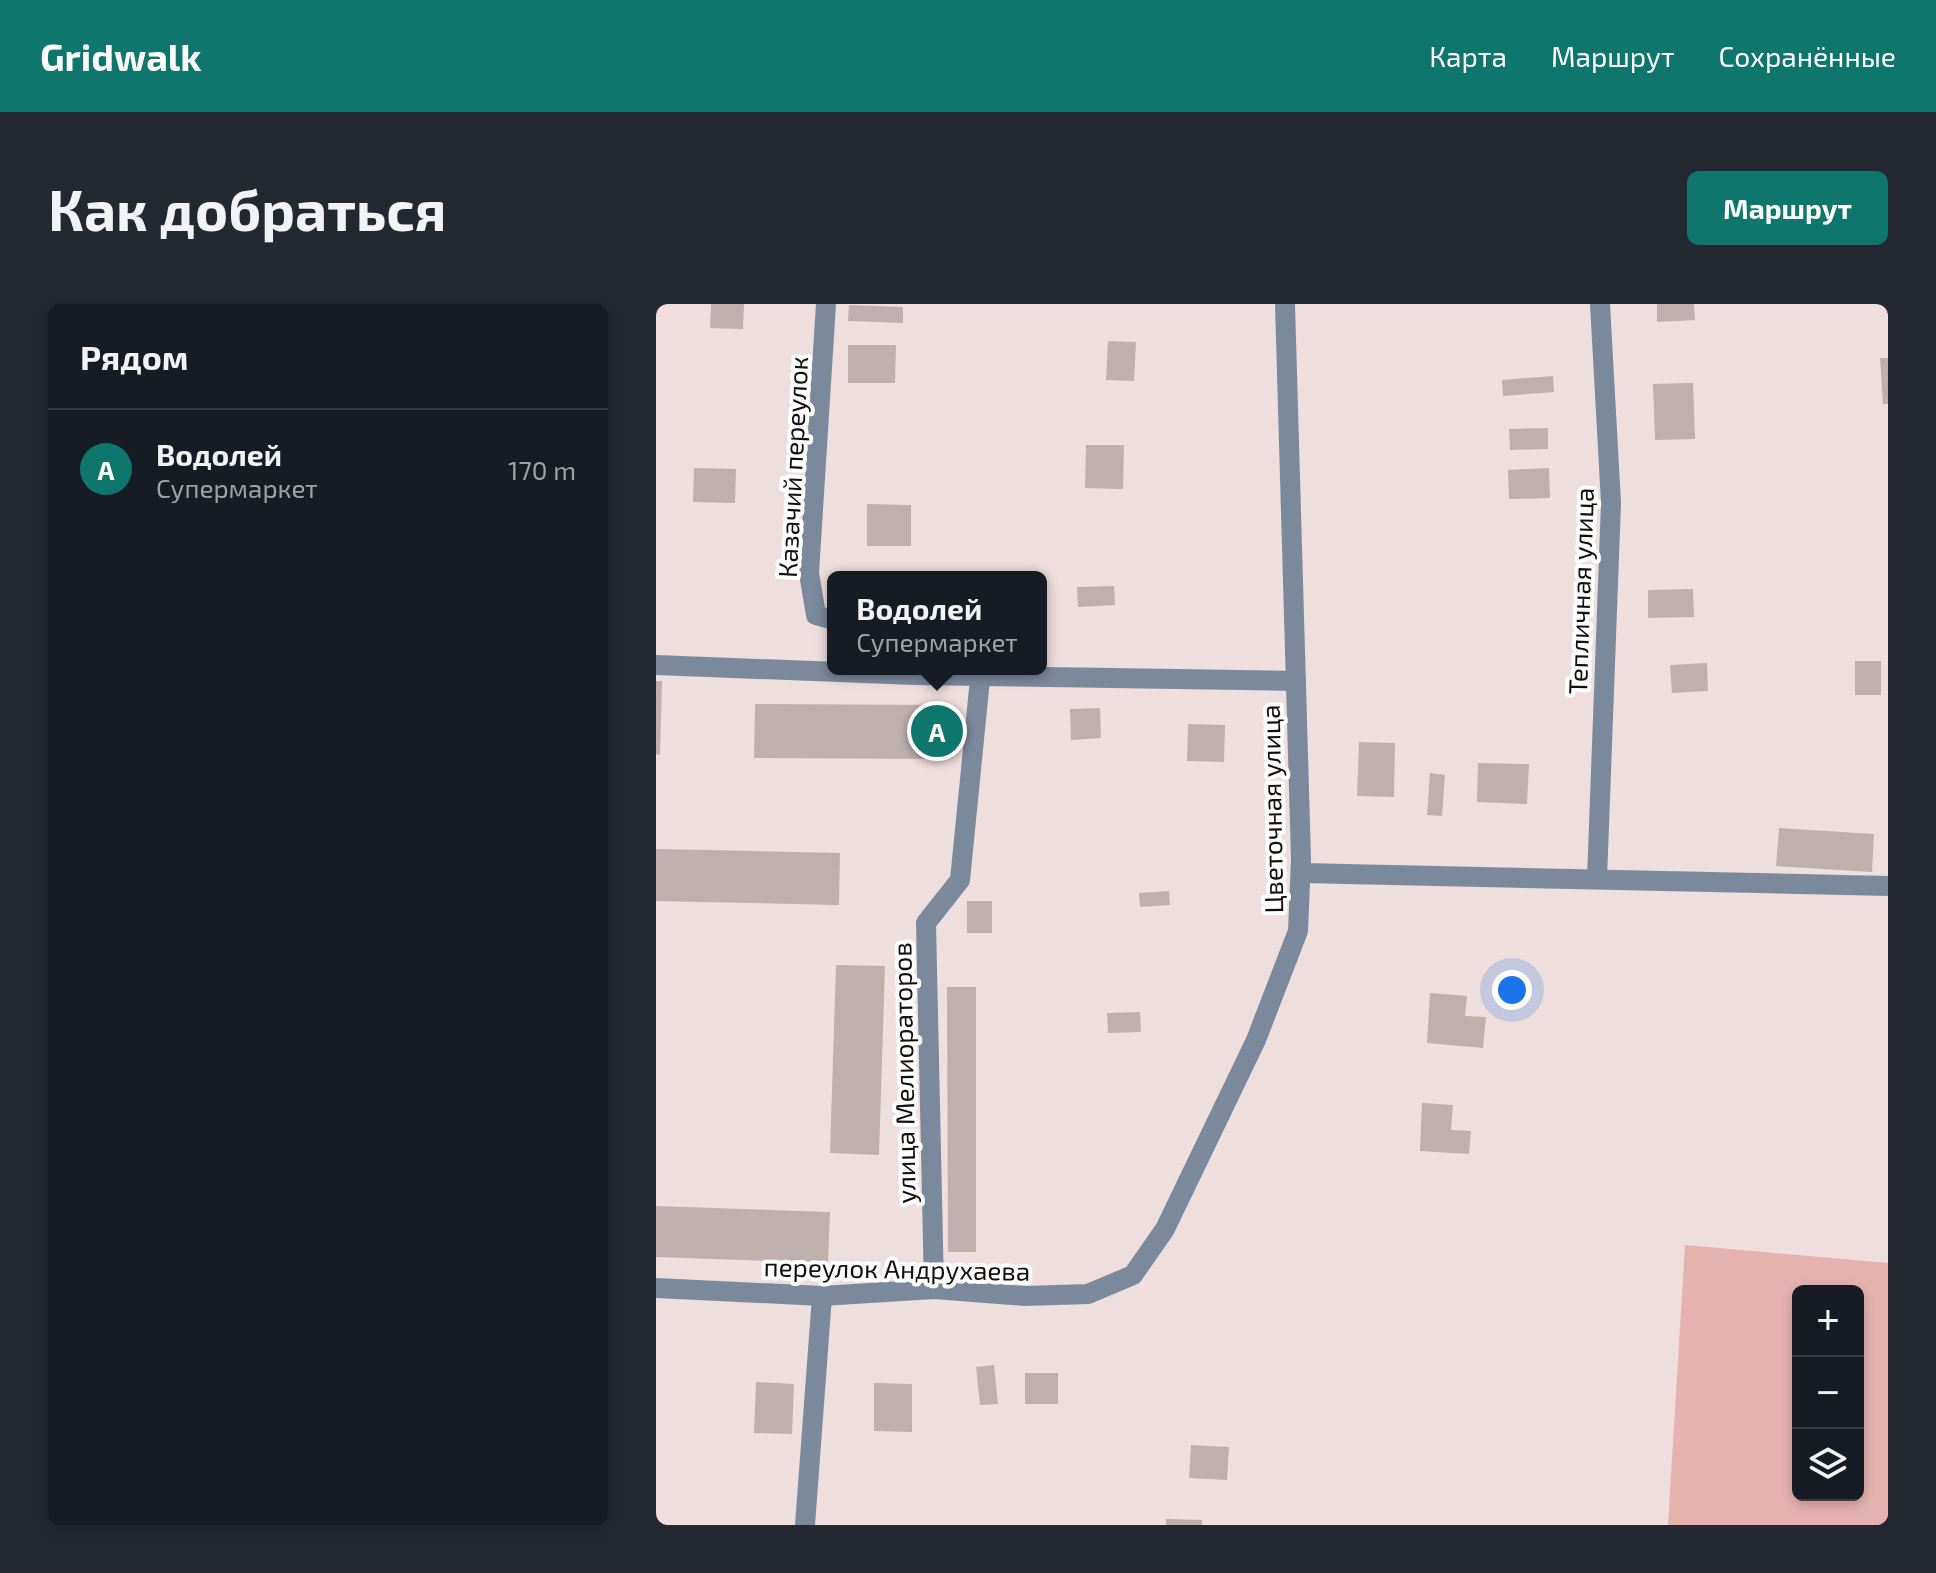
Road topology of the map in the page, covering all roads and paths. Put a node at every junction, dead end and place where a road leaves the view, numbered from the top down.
1 (826, 304) edge
2 (1285, 304) edge
3 (1600, 304) edge
4 (827, 618) edge
5 (656, 665) edge
6 (827, 669) edge
7 (981, 675) edge
8 (1047, 675) edge
9 (1296, 681) junction
10 (1301, 873) junction
11 (1597, 879) junction
12 (1888, 886) edge
13 (1133, 1275) joint
14 (656, 1288) edge
15 (934, 1289) junction
16 (822, 1296) junction
17 (805, 1525) edge

1 - 4 street, Казачий переулок
2 - 9 street, Цветочная улица
3 - 11 street, Тепличная улица
5 - 6 street
7 - 15 street, улица Мелиораторов
8 - 9 street
9 - 10 street, Цветочная улица
10 - 11 street
10 - 13 street, Цветочная улица
11 - 12 street
13 - 15 street, переулок Андрухаева
14 - 16 street, переулок Андрухаева
15 - 16 street, переулок Андрухаева
16 - 17 street

